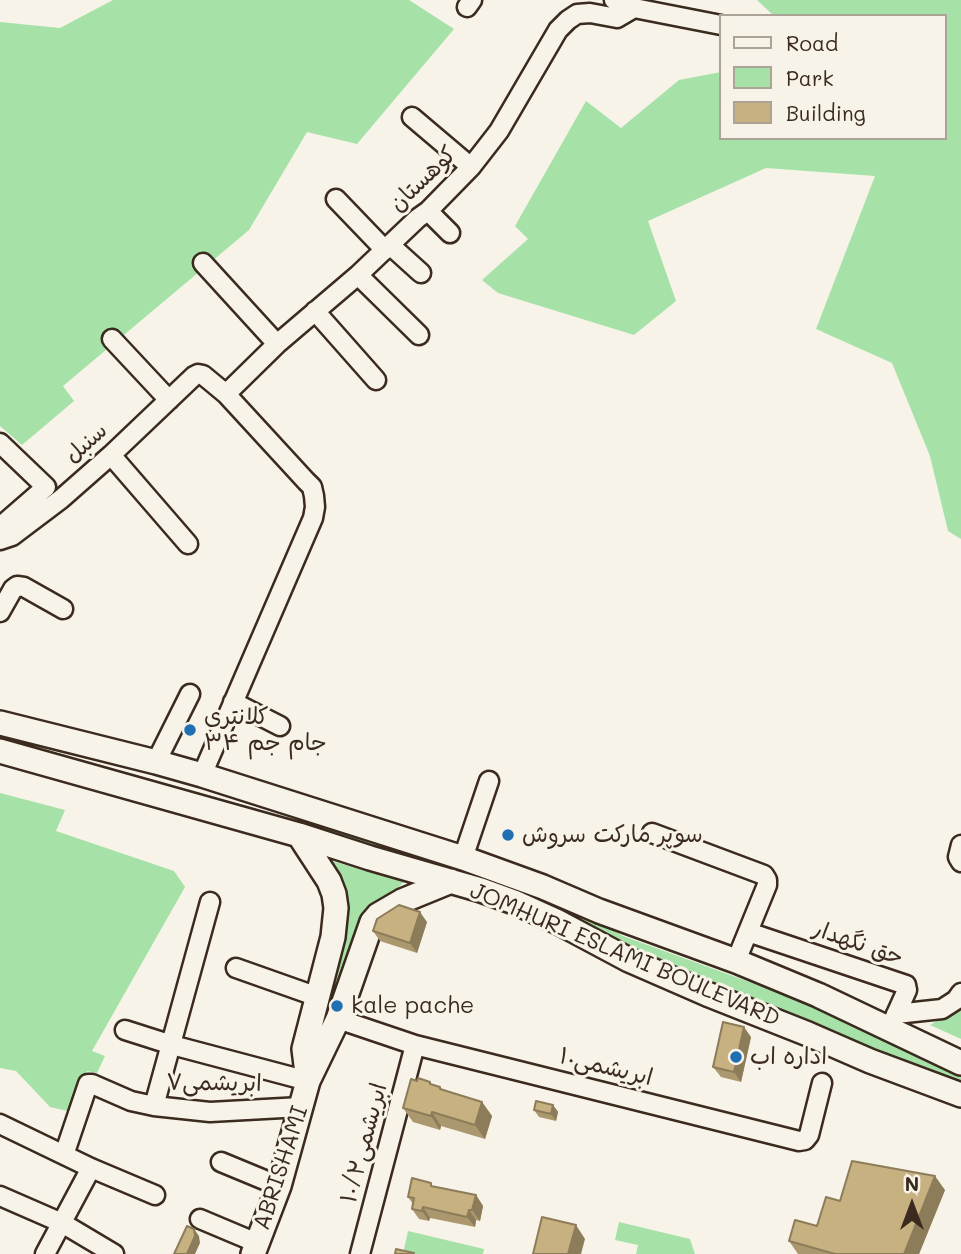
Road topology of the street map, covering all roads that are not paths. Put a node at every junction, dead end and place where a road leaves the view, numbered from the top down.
1 (614, 0) edge
2 (634, 8) junction
3 (720, 25) edge
4 (412, 117) dead end
5 (471, 167) junction
6 (336, 199) dead end
7 (428, 211) junction
8 (450, 233) dead end
9 (387, 247) junction
10 (203, 263) dead end
11 (421, 272) dead end
12 (358, 275) junction
13 (315, 311) junction
14 (419, 335) dead end
15 (112, 340) dead end
16 (277, 344) junction
17 (376, 380) dead end
18 (226, 394) junction
19 (169, 400) junction
20 (0, 443) edge
21 (111, 455) junction
22 (3, 533) edge
23 (188, 544) dead end
24 (63, 609) dead end
25 (0, 612) edge
26 (190, 694) dead end
27 (233, 702) junction
28 (0, 723) edge
29 (280, 726) dead end
30 (0, 751) edge
31 (156, 762) junction
32 (202, 775) junction
33 (489, 780) dead end
34 (652, 833) dead end
35 (299, 835) junction
36 (961, 845) edge
37 (463, 858) junction
38 (961, 862) edge
39 (452, 881) junction
40 (210, 902) dead end
41 (748, 932) junction
42 (736, 961) junction
43 (236, 968) dead end
44 (961, 993) edge
45 (318, 997) junction
46 (338, 1019) junction
47 (893, 1022) junction
48 (125, 1030) dead end
49 (172, 1045) junction
50 (415, 1045) junction
51 (961, 1063) edge
52 (308, 1081) junction
53 (822, 1083) dead end
54 (961, 1095) edge
55 (154, 1106) junction
56 (301, 1107) junction
57 (0, 1124) edge
58 (64, 1155) junction
59 (221, 1162) dead end
60 (91, 1168) junction
61 (279, 1186) junction
62 (155, 1195) dead end
63 (0, 1196) edge
64 (200, 1219) dead end
65 (62, 1223) junction
66 (255, 1249) edge
67 (45, 1254) edge
68 (114, 1254) edge
69 (360, 1254) edge

1 - 2 street, کوهستان
2 - 3 street, کوهستان
2 - 5 street, کوهستان
4 - 5 street
5 - 7 street, کوهستان
6 - 9 street
7 - 8 street
7 - 9 street, کوهستان
9 - 11 street
9 - 12 street, کوهستان
10 - 16 street
12 - 13 street, کوهستان
12 - 14 street
13 - 16 street, کوهستان
13 - 17 street
15 - 19 street
16 - 18 street, کوهستان
18 - 19 street, سنبل
18 - 27 street
19 - 21 street, سنبل
20 - 22 street
21 - 22 street, سنبل
21 - 23 street
24 - 25 street
26 - 31 street
27 - 29 street
27 - 32 street
28 - 31 main road, JOMHURI ESLAMI BOULEVARD
30 - 35 main road, JOMHURI ESLAMI BOULEVARD
31 - 32 main road, JOMHURI ESLAMI BOULEVARD
32 - 37 main road, JOMHURI ESLAMI BOULEVARD
33 - 37 street
34 - 41 street
35 - 39 main road, JOMHURI ESLAMI BOULEVARD
35 - 45 main road
36 - 38 street
37 - 42 main road, JOMHURI ESLAMI BOULEVARD
39 - 46 main road
39 - 54 main road, JOMHURI ESLAMI BOULEVARD
40 - 49 street
41 - 42 street
41 - 47 street, حق نگهدار
42 - 47 main road, JOMHURI ESLAMI BOULEVARD
43 - 45 street
44 - 47 street
45 - 52 main road
46 - 50 street, ابریشمی۱۰
46 - 52 main road
47 - 51 main road, JOMHURI ESLAMI BOULEVARD
48 - 49 street
49 - 52 street
49 - 55 street
50 - 53 street, ابریشمی۱۰
50 - 69 street, ۱۰/۲ابریشمی
52 - 56 main road, ABRISHAMI
55 - 56 street, ابریشمی۷
55 - 58 street, ابریشمی۷
56 - 61 main road, ABRISHAMI
57 - 58 street
58 - 60 street
59 - 61 street
60 - 62 street
60 - 65 street
61 - 66 main road, ABRISHAMI
63 - 65 street
64 - 66 street
65 - 67 street
65 - 68 street

